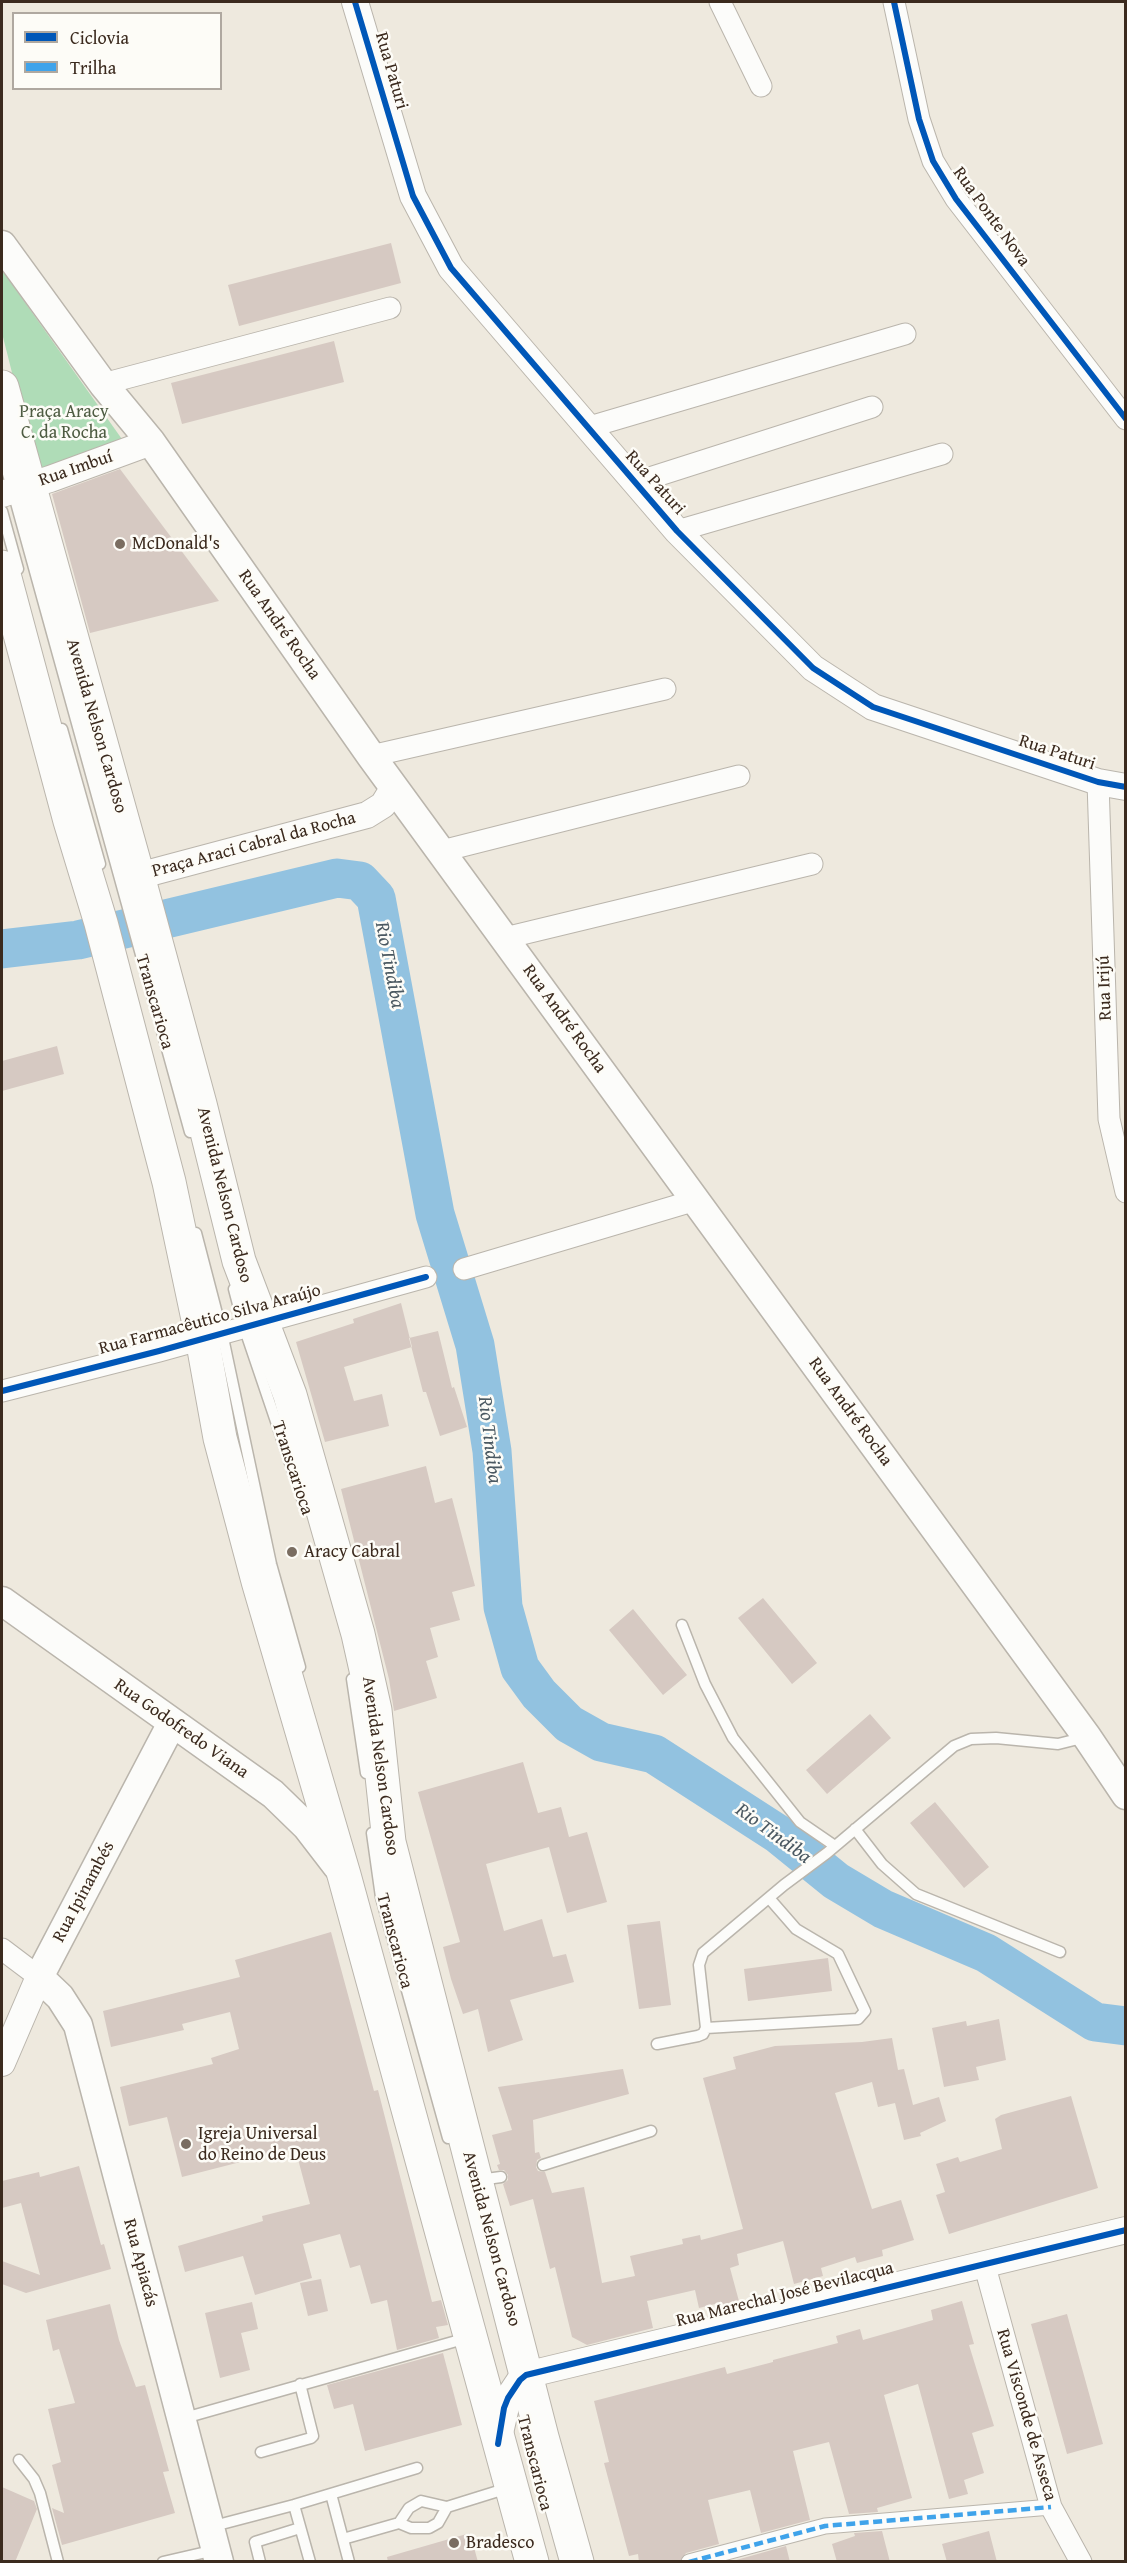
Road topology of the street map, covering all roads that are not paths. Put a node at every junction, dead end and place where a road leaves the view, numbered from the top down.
1 (355, 2) edge
2 (720, 2) edge
3 (894, 2) edge
4 (761, 86) dead end
5 (2, 245) edge
6 (390, 308) dead end
7 (905, 334) dead end
8 (103, 384) junction
9 (2, 387) edge
10 (872, 407) dead end
11 (1125, 419) edge
12 (586, 428) junction
13 (151, 442) junction
14 (2, 452) edge
15 (942, 454) dead end
16 (634, 483) junction
17 (11, 495) edge
18 (677, 531) junction
19 (11, 573) edge
20 (665, 689) dead end
21 (59, 716) dead end
22 (371, 756) junction
23 (739, 776) dead end
24 (1098, 782) junction
25 (394, 787) junction
26 (1125, 787) edge
27 (442, 850) junction
28 (812, 864) dead end
29 (103, 876) dead end
30 (138, 876) junction
31 (129, 928) junction
32 (505, 938) junction
33 (193, 1140) dead end
34 (1125, 1192) edge
35 (696, 1200) junction
36 (192, 1217) dead end
37 (464, 1269) dead end
38 (229, 1273) dead end
39 (426, 1277) dead end
40 (252, 1324) junction
41 (212, 1336) junction
42 (2, 1391) edge
43 (310, 1523) dead end
44 (2, 1601) edge
45 (682, 1625) dead end
46 (350, 1669) dead end
47 (303, 1678) dead end
48 (172, 1723) junction
49 (1087, 1737) junction
50 (367, 1784) dead end
51 (1125, 1795) edge
52 (371, 1824) dead end
53 (855, 1829) junction
54 (831, 1850) junction
55 (344, 1875) junction
56 (769, 1898) junction
57 (2, 1949) edge
58 (1060, 1952) dead end
59 (39, 1977) junction
60 (706, 2028) junction
61 (657, 2044) dead end
62 (2, 2063) edge
63 (651, 2131) dead end
64 (451, 2146) dead end
65 (543, 2165) dead end
66 (1125, 2230) edge
67 (984, 2263) junction
68 (470, 2337) junction
69 (300, 2384) junction
70 (512, 2389) junction
71 (181, 2419) junction
72 (506, 2442) junction
73 (261, 2452) dead end
74 (19, 2460) dead end
75 (417, 2468) dead end
76 (511, 2488) junction
77 (331, 2494) junction
78 (294, 2505) junction
79 (447, 2507) junction
80 (1051, 2507) junction
81 (399, 2523) junction
82 (300, 2528) junction
83 (343, 2538) junction
84 (215, 2546) edge
85 (58, 2562) edge
86 (163, 2562) edge
87 (260, 2562) edge
88 (310, 2562) edge
89 (349, 2562) edge
90 (532, 2562) edge
91 (576, 2562) edge
92 (689, 2562) edge
93 (1081, 2562) edge

1 - 12 street, Rua Paturi
2 - 4 street
3 - 11 street, Rua Ponte Nova
5 - 8 main road, Rua André Rocha
6 - 8 street
7 - 12 street
8 - 13 main road, Rua André Rocha
9 - 17 main road, Avenida Nelson Cardoso
10 - 16 street
12 - 16 street, Rua Paturi
13 - 17 street, Rua Imbuí
13 - 22 main road, Rua André Rocha
14 - 17 lane, Transcarioca
15 - 18 street
16 - 18 street, Rua Paturi
17 - 19 lane, Transcarioca
17 - 30 main road, Avenida Nelson Cardoso
17 - 31 lane, Transcarioca
18 - 24 street, Rua Paturi
19 - 31 main road, Avenida Nelson Cardoso
20 - 22 street
21 - 29 lane
22 - 25 main road, Rua André Rocha
23 - 27 street
24 - 26 street, Rua Paturi
24 - 34 street, Rua Irijú
25 - 27 main road, Rua André Rocha
25 - 30 street, Praça Araci Cabral da Rocha
27 - 32 main road, Rua André Rocha
28 - 32 street
30 - 31 main road, Avenida Nelson Cardoso
31 - 33 lane, Transcarioca
31 - 40 main road, Avenida Nelson Cardoso
31 - 41 main road, Avenida Nelson Cardoso
32 - 35 main road, Rua André Rocha
35 - 37 street
35 - 49 main road, Rua André Rocha
36 - 41 lane, Transcarioca
38 - 40 lane, Transcarioca
39 - 40 street, Rua Farmacêutico Silva Araújo
40 - 41 street, Rua Farmacêutico Silva Araújo
40 - 43 lane, Transcarioca
40 - 70 main road, Avenida Nelson Cardoso
41 - 42 street, Rua Farmacêutico Silva Araújo
41 - 47 lane, Transcarioca
41 - 55 main road, Avenida Nelson Cardoso
44 - 48 main road, Rua Godofredo Viana
45 - 54 lane
46 - 50 lane
48 - 55 main road, Rua Godofredo Viana
48 - 59 main road, Rua Ipinambés
49 - 51 main road, Rua André Rocha
49 - 53 lane
52 - 64 lane, Transcarioca
53 - 54 lane
53 - 58 lane
54 - 56 lane
55 - 68 main road, Avenida Nelson Cardoso
56 - 60 lane
56 - 60 lane
57 - 59 street
59 - 62 street, Rua Ipinambés
59 - 71 main road, Rua Apiacás
60 - 61 lane
63 - 65 lane
66 - 67 street, Rua Marechal José Bevilacqua
67 - 70 street, Rua Marechal José Bevilacqua
67 - 80 street, Rua Visconde de Asseca
68 - 69 lane
68 - 72 main road, Avenida Nelson Cardoso
69 - 71 lane
69 - 73 lane
70 - 72 street
70 - 91 main road, Avenida Nelson Cardoso
71 - 84 main road, Rua Apiacás
72 - 76 main road, Avenida Nelson Cardoso
74 - 85 lane
75 - 77 lane
76 - 79 lane
76 - 90 main road, Avenida Nelson Cardoso
77 - 78 lane
77 - 83 lane
78 - 82 lane
78 - 84 lane
79 - 81 lane
79 - 81 lane
80 - 92 street
80 - 93 street, Rua Visconde de Asseca
81 - 83 lane
82 - 87 lane
82 - 88 lane
83 - 89 lane
84 - 86 lane

